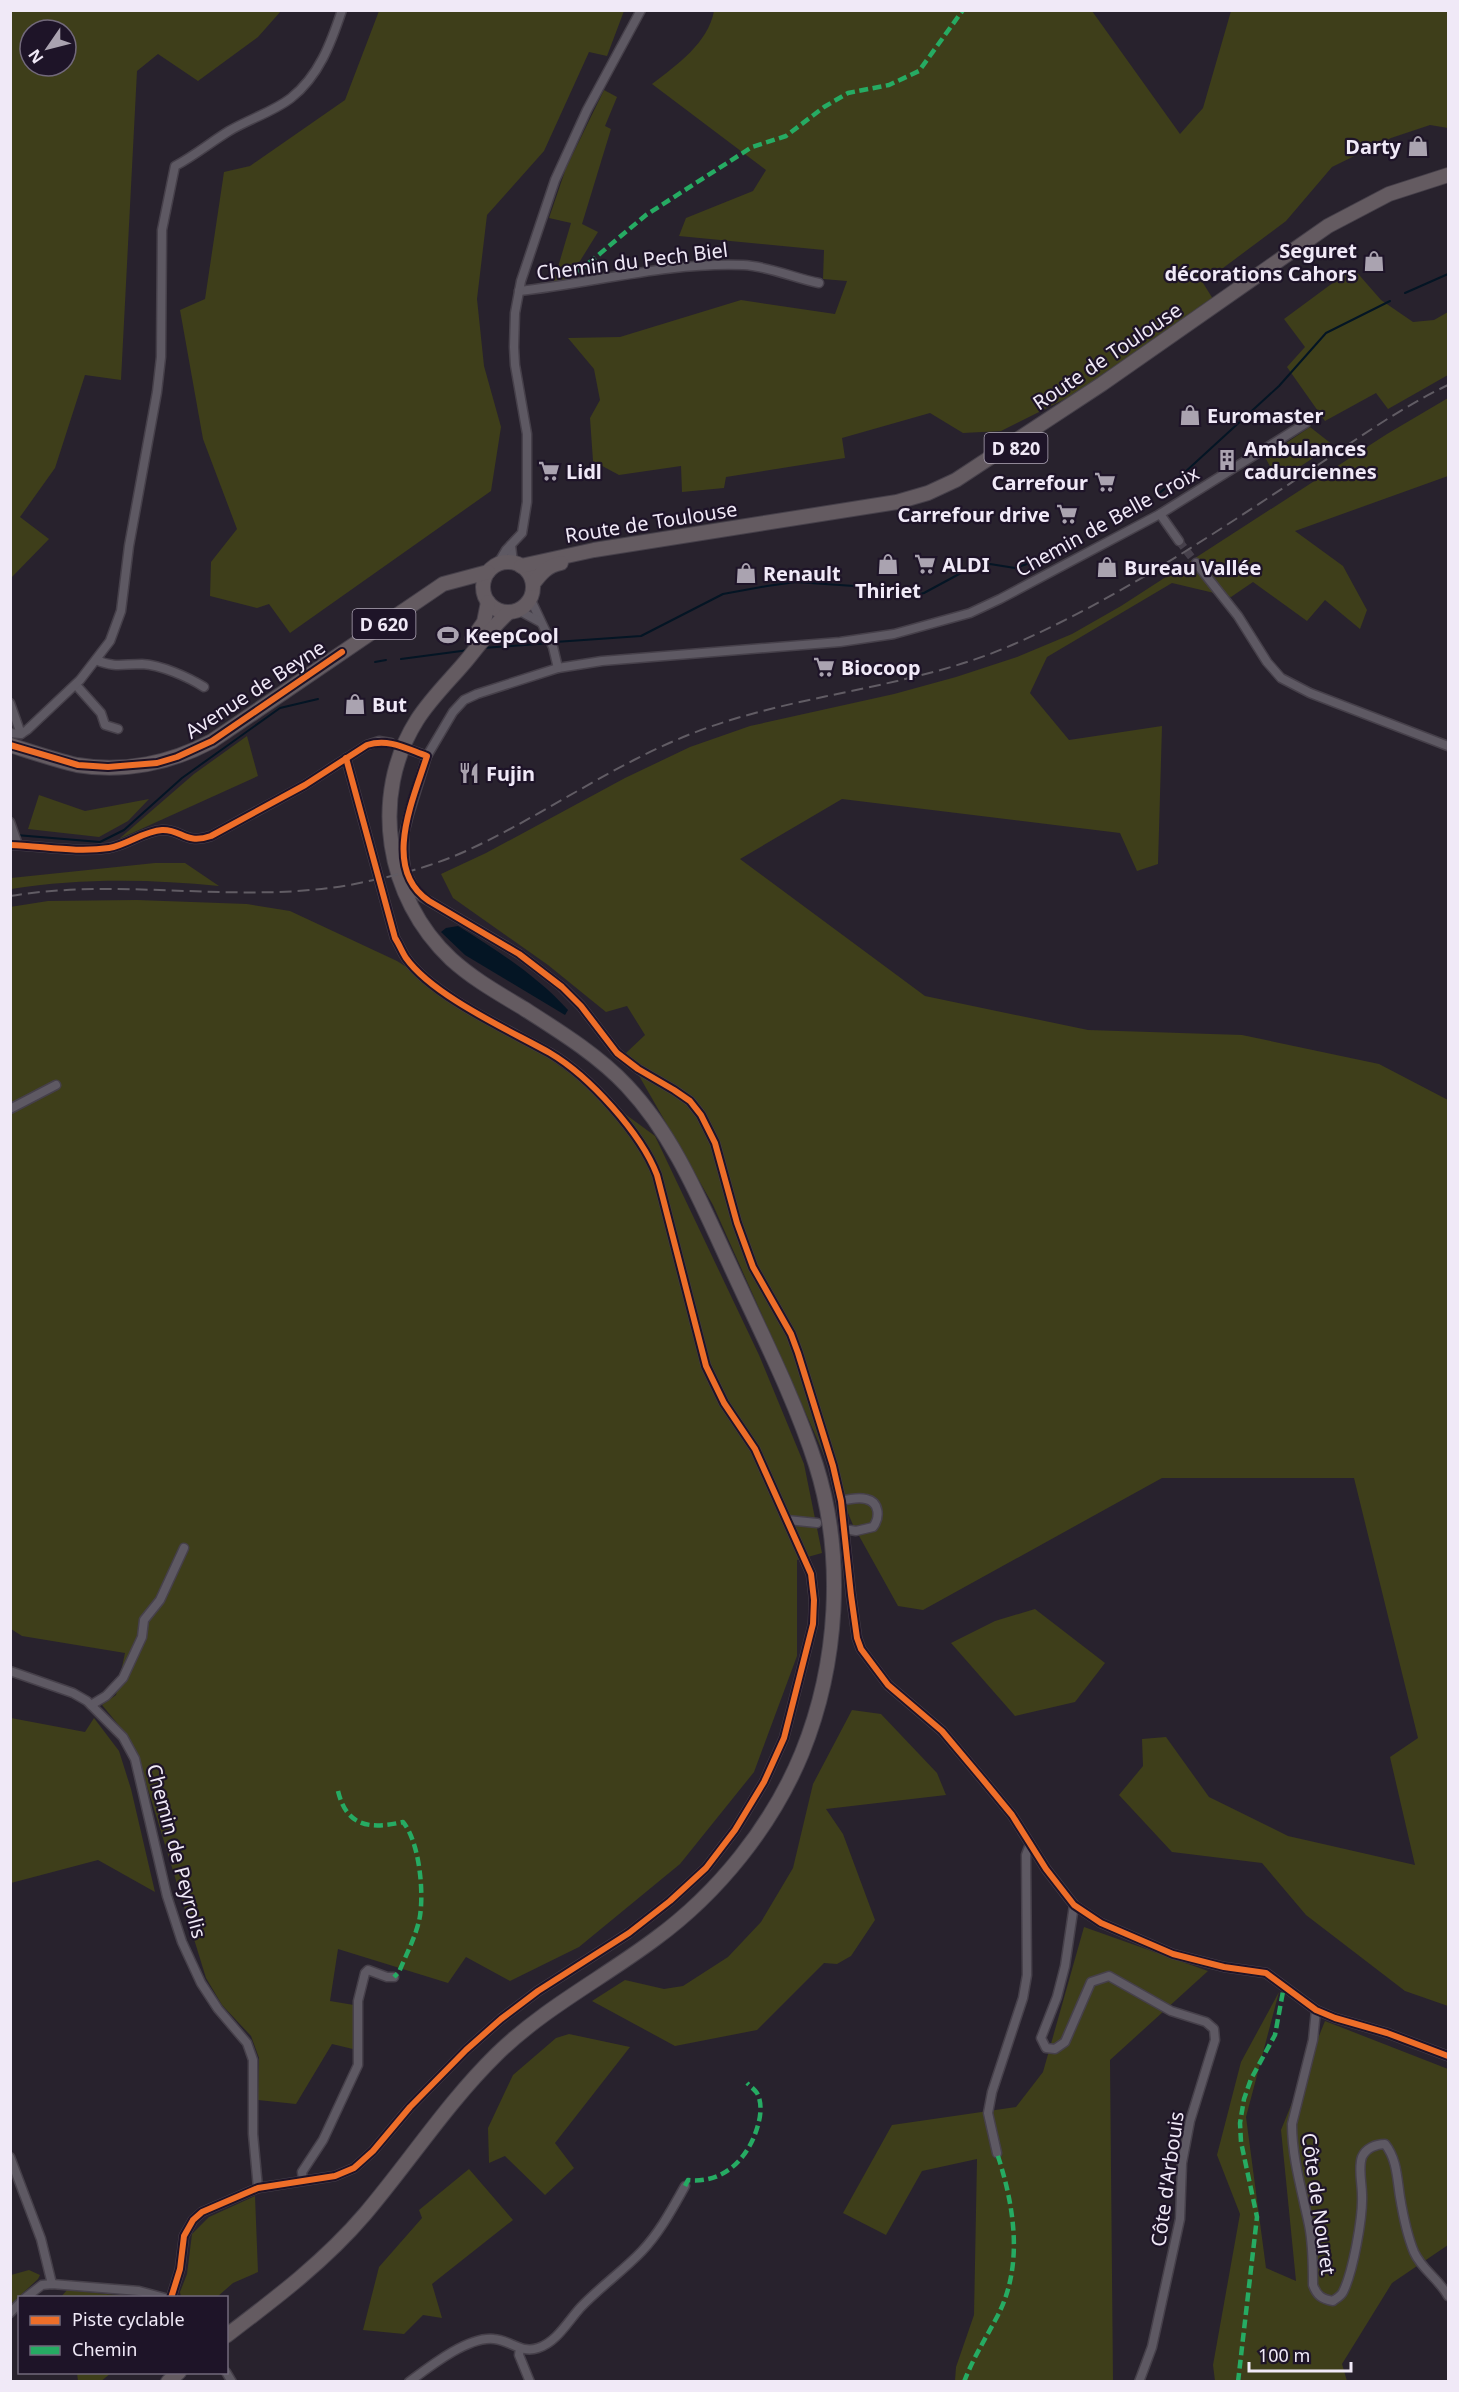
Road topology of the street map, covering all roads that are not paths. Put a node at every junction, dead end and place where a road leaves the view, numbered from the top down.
1 (342, 10) edge
2 (641, 10) edge
3 (1449, 175) edge
4 (1449, 181) edge
5 (819, 283) dead end
6 (519, 291) junction
7 (1306, 423) dead end
8 (1160, 514) junction
9 (1179, 541) tunnel mouth
10 (511, 545) junction
11 (1196, 563) tunnel mouth
12 (517, 564) junction
13 (493, 568) junction
14 (533, 584) junction
15 (427, 596) junction
16 (486, 598) junction
17 (530, 598) junction
18 (513, 611) junction
19 (540, 622) junction
20 (481, 636) junction
21 (96, 660) junction
22 (558, 668) junction
23 (76, 685) junction
24 (204, 687) dead end
25 (10, 703) edge
26 (118, 729) dead end
27 (10, 734) edge
28 (21, 734) junction
29 (392, 743) dead end
30 (10, 745) edge
31 (1449, 746) edge
32 (408, 749) dead end
33 (427, 756) junction
34 (346, 758) junction
35 (10, 822) edge
36 (15, 840) edge
37 (56, 1085) dead end
38 (10, 1109) edge
39 (841, 1501) junction
40 (787, 1520) junction
41 (817, 1523) dead end
42 (850, 1530) dead end
43 (184, 1548) dead end
44 (10, 1671) edge
45 (91, 1705) junction
46 (1030, 1844) junction
47 (1074, 1905) junction
48 (394, 1977) dead end
49 (1316, 2010) junction
50 (1449, 2056) edge
51 (998, 2152) dead end
52 (10, 2157) edge
53 (303, 2180) junction
54 (685, 2186) dead end
55 (258, 2187) junction
56 (52, 2284) junction
57 (28, 2296) edge
58 (163, 2296) edge
59 (168, 2296) edge
60 (1449, 2296) edge
61 (228, 2334) edge
62 (520, 2348) junction
63 (409, 2382) edge
64 (530, 2382) edge
65 (1139, 2382) edge

1 - 21 street
2 - 6 street
3 - 12 main road, Route de Toulouse / D 820
4 - 14 main road, Route de Toulouse / D 820
5 - 6 street, Chemin du Pech Biel
6 - 10 street
7 - 8 street, Chemin de Belle Croix
8 - 9 street
8 - 22 street, Chemin de Belle Croix
10 - 12 street
10 - 13 street
11 - 31 street
12 - 13 main road
12 - 14 main road
13 - 15 main road, Avenue de Beyne / D 620
13 - 16 main road
14 - 17 main road
15 - 16 main road, Avenue de Beyne / D 620
15 - 30 main road, Avenue de Beyne / D 620
16 - 18 main road
16 - 20 main road
17 - 18 main road
17 - 19 street
18 - 19 street
18 - 20 main road
19 - 22 street
20 - 61 main road
21 - 23 street
21 - 24 street
22 - 33 street, Chemin de Belle Croix
23 - 26 street
23 - 28 street
25 - 28 street
27 - 28 street
29 - 34 street
32 - 33 street
33 - 39 street, Chemin de Belle Croix
34 - 36 street
34 - 40 street
35 - 36 street
37 - 38 street
39 - 42 street
39 - 46 street, Chemin de Belle Croix
40 - 41 street
40 - 53 street
43 - 45 street
44 - 45 street, Chemin de Peyrolis
45 - 55 street, Chemin de Peyrolis
46 - 47 street, Chemin de Belle Croix
46 - 51 street
47 - 49 street, Chemin de Belle Croix
47 - 65 street, Côte d'Arbouis
48 - 53 street
49 - 50 street, Chemin de Belle Croix
49 - 60 street, Côte de Nouret
52 - 56 street
53 - 55 street
54 - 62 street
55 - 59 street
56 - 57 street
56 - 58 street
62 - 63 street
62 - 64 street

